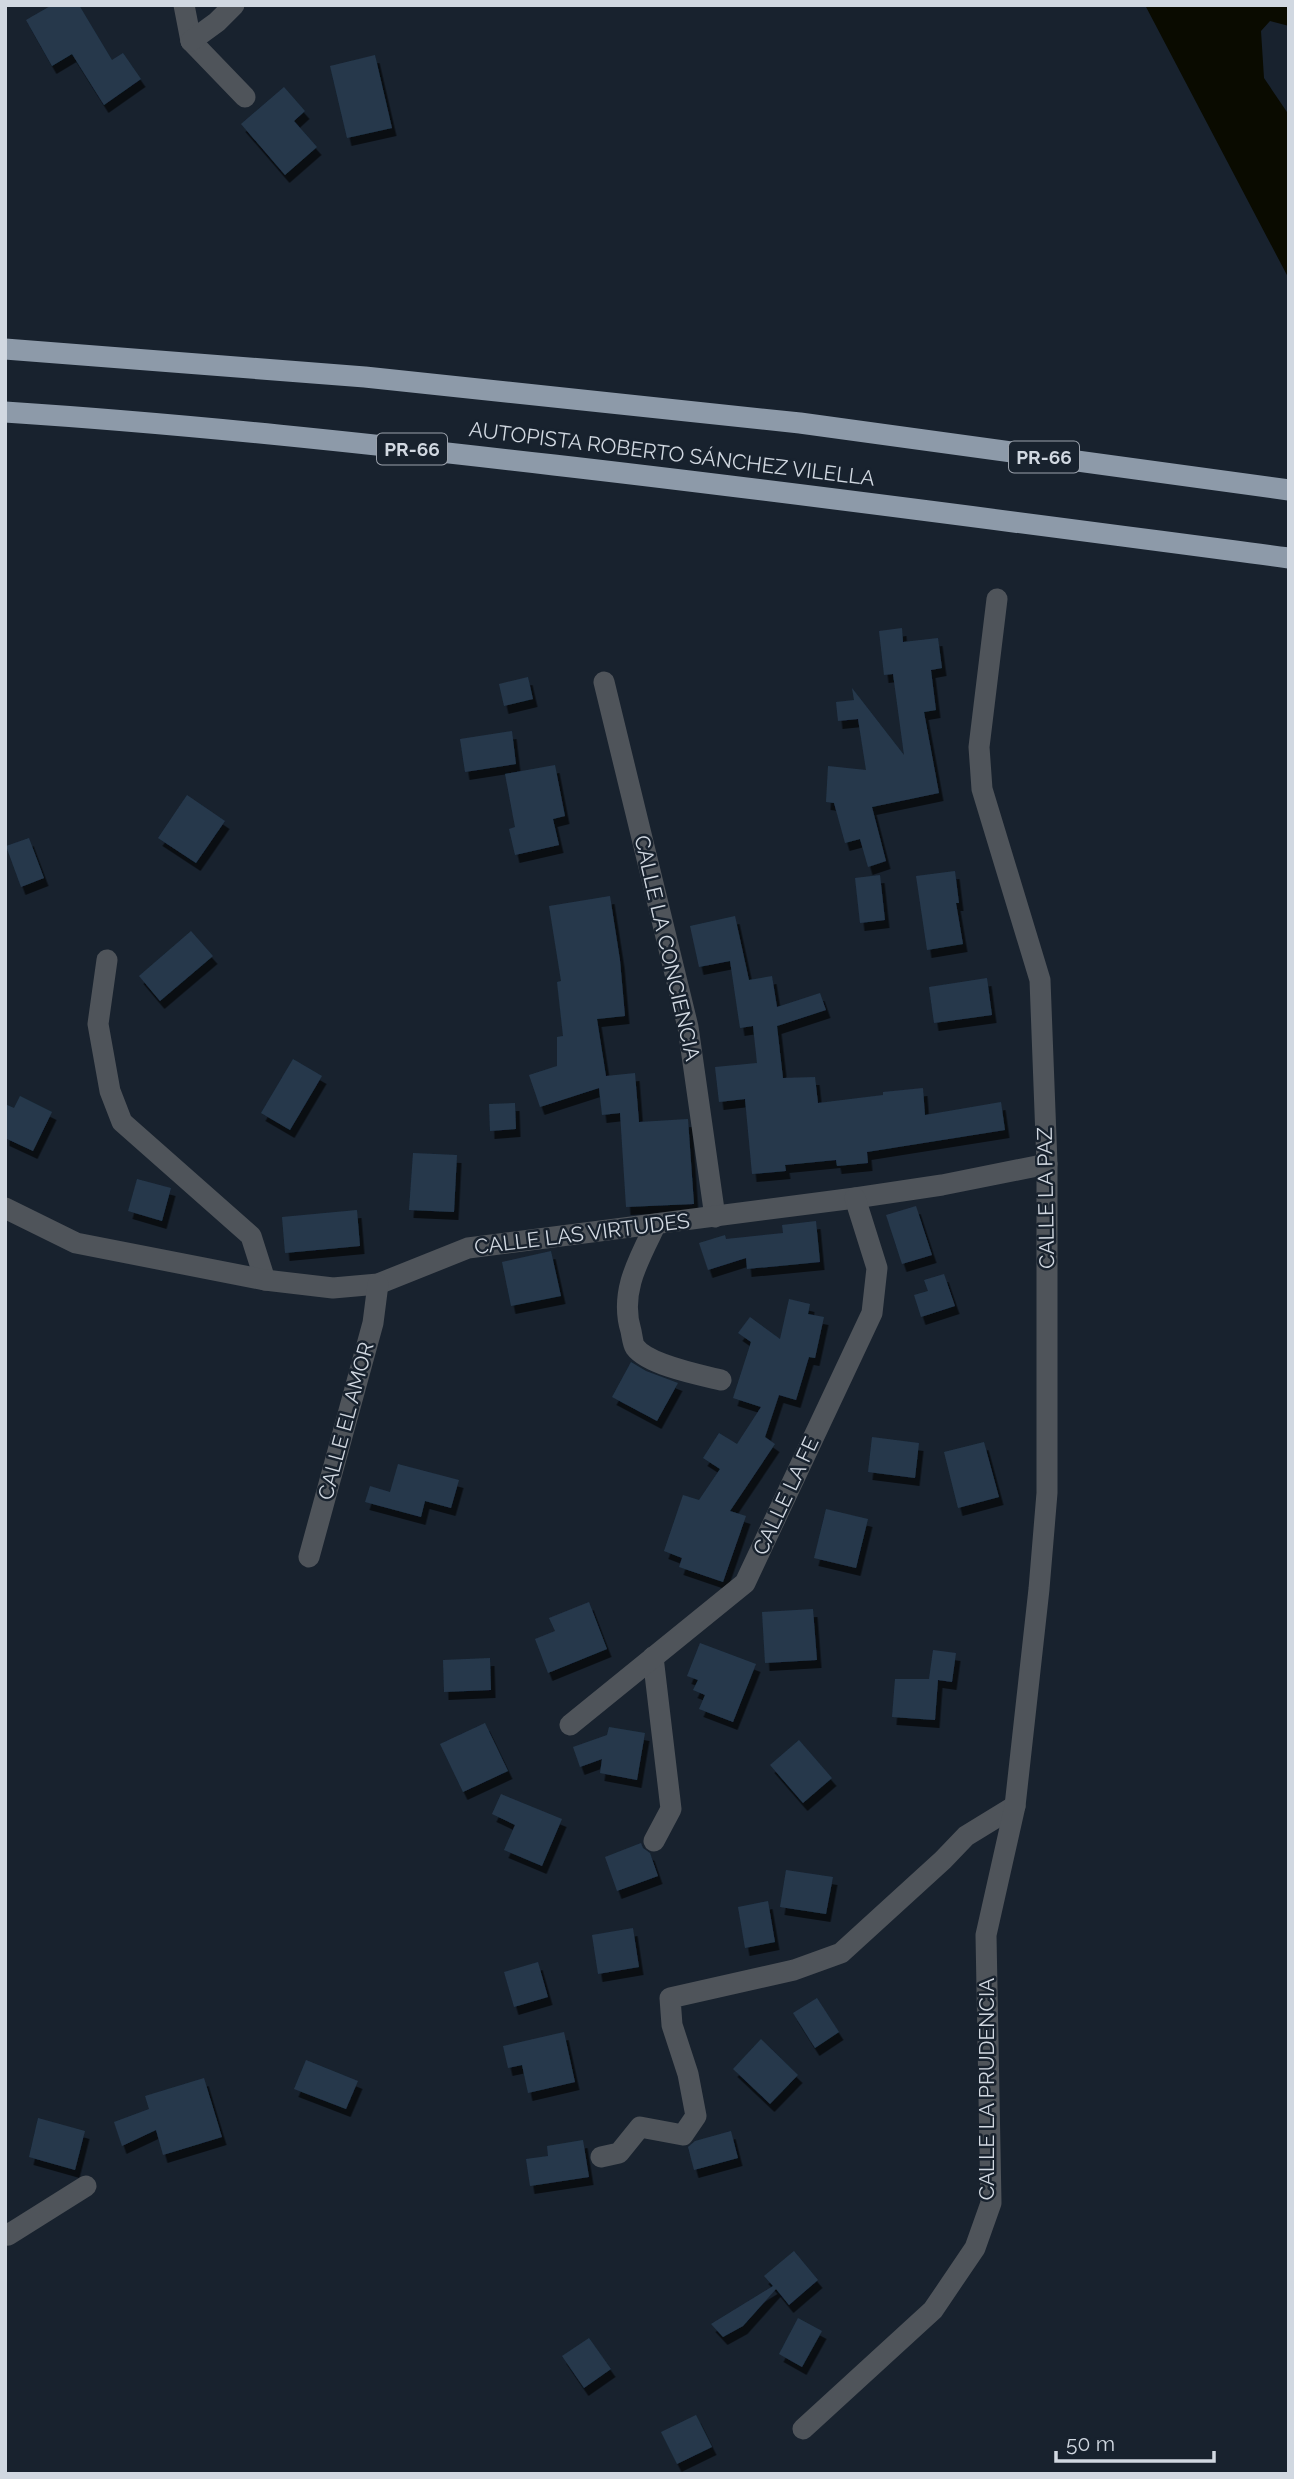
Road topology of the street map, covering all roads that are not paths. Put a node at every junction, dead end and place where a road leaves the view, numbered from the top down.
1 (184, 5) edge
2 (234, 5) edge
3 (191, 41) junction
4 (245, 97) dead end
5 (5, 348) edge
6 (5, 412) edge
7 (1289, 490) edge
8 (1289, 558) edge
9 (997, 599) dead end
10 (604, 682) dead end
11 (107, 960) dead end
12 (1047, 1164) junction
13 (855, 1198) junction
14 (5, 1208) edge
15 (715, 1217) junction
16 (656, 1224) junction
17 (265, 1280) junction
18 (378, 1284) junction
19 (721, 1380) dead end
20 (309, 1558) dead end
21 (653, 1657) junction
22 (570, 1725) dead end
23 (1015, 1806) junction
24 (654, 1840) dead end
25 (601, 2157) dead end
26 (86, 2186) dead end
27 (5, 2232) edge
28 (803, 2429) dead end

1 - 3 street
2 - 3 street
3 - 4 street
5 - 7 highway, AUTOPISTA ROBERTO SÁNCHEZ VILELLA / PR-66
6 - 8 highway, AUTOPISTA ROBERTO SÁNCHEZ VILELLA / PR-66
9 - 12 street, CALLE LA PAZ
10 - 15 street, CALLE LA CONCIENCIA
11 - 17 street
12 - 13 street, CALLE LAS VIRTUDES
12 - 23 street, CALLE LA PAZ
13 - 15 street, CALLE LAS VIRTUDES
13 - 21 street, CALLE LA FE
14 - 17 street, CALLE LAS VIRTUDES
15 - 16 street, CALLE LAS VIRTUDES
16 - 18 street, CALLE LAS VIRTUDES
16 - 19 street
17 - 18 street, CALLE LAS VIRTUDES
18 - 20 street, CALLE EL AMOR
21 - 22 street, CALLE LA FE
21 - 24 street
23 - 25 street
23 - 28 street, CALLE LA PRUDENCIA
26 - 27 street

